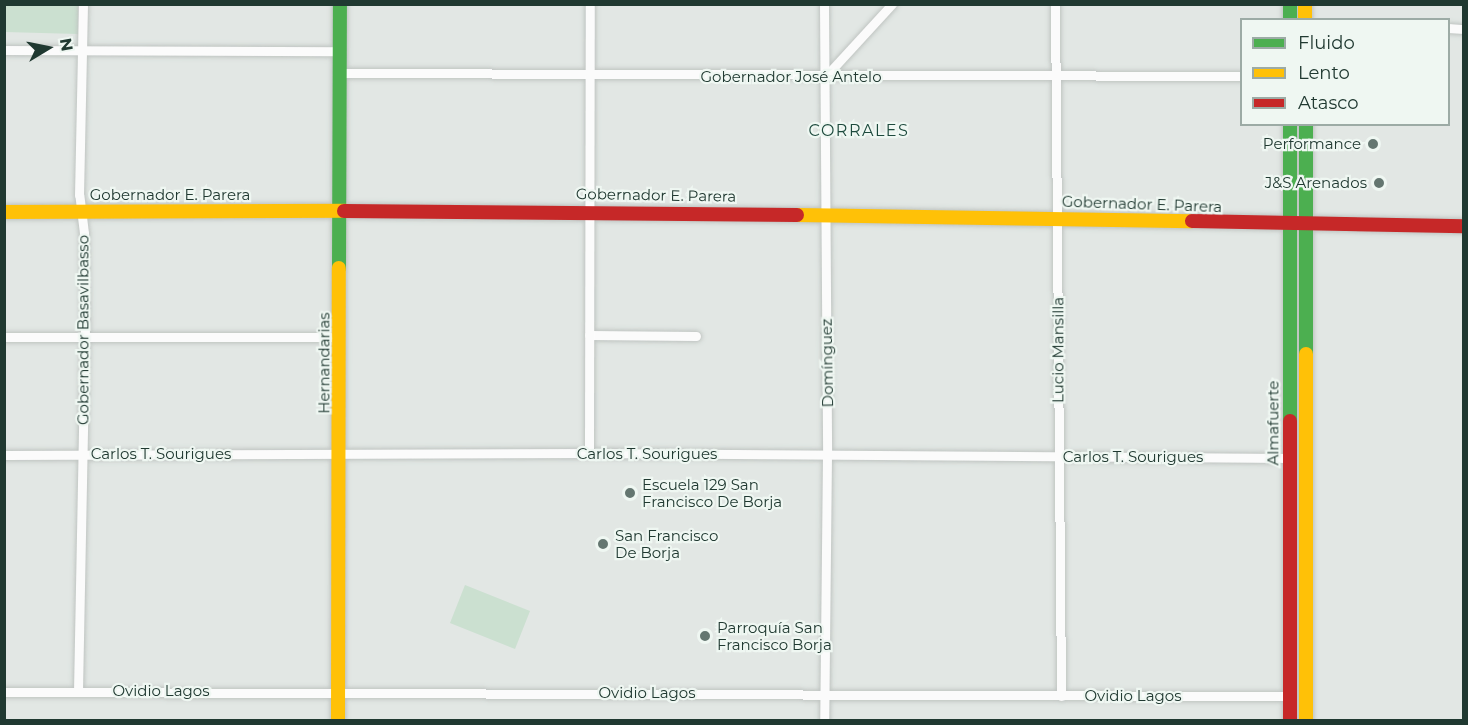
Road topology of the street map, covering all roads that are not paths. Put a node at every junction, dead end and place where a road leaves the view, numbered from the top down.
1 (83, 4) edge
2 (340, 4) edge
3 (590, 4) edge
4 (824, 4) edge
5 (892, 4) edge
6 (1054, 4) edge
7 (4, 50) edge
8 (82, 50) junction
9 (340, 51) junction
10 (340, 72) junction
11 (590, 76) junction
12 (1056, 76) junction
13 (1240, 76) edge
14 (825, 77) junction
15 (1290, 126) edge
16 (1306, 126) edge
17 (340, 211) junction
18 (589, 211) junction
19 (4, 212) edge
20 (81, 212) junction
21 (825, 215) junction
22 (1058, 218) junction
23 (1291, 225) junction
24 (1307, 225) junction
25 (1464, 226) edge
26 (590, 335) junction
27 (696, 336) dead end
28 (84, 337) junction
29 (340, 337) junction
30 (4, 338) edge
31 (590, 453) junction
32 (4, 454) edge
33 (82, 454) junction
34 (340, 455) junction
35 (827, 455) junction
36 (1058, 457) junction
37 (1289, 458) junction
38 (78, 691) junction
39 (338, 691) junction
40 (4, 692) edge
41 (824, 694) junction
42 (1060, 696) junction
43 (1290, 696) junction
44 (338, 720) edge
45 (824, 720) edge
46 (1290, 720) edge
47 (1306, 720) edge

1 - 8 street, Gobernador Basavilbasso
2 - 9 street, Hernandarias
3 - 11 street
4 - 14 street, Domínguez
5 - 14 street
6 - 12 street, Lucio Mansilla
7 - 8 street
8 - 9 street
8 - 20 street, Gobernador Basavilbasso
9 - 10 street, Hernandarias
10 - 11 street, Gobernador José Antelo
10 - 17 street, Hernandarias
11 - 14 street, Gobernador José Antelo
11 - 18 street
12 - 13 street, Gobernador José Antelo
12 - 14 street, Gobernador José Antelo
12 - 22 street, Lucio Mansilla
14 - 21 street, Domínguez
15 - 23 street, Almafuerte
16 - 24 street
17 - 18 street, Gobernador E. Parera
17 - 20 street, Gobernador E. Parera
17 - 29 street, Hernandarias
18 - 21 street, Gobernador E. Parera
18 - 26 street
19 - 20 street, Gobernador E. Parera
20 - 28 street, Gobernador Basavilbasso
21 - 22 street, Gobernador E. Parera
21 - 35 street, Domínguez
22 - 23 street, Gobernador E. Parera
22 - 36 street, Lucio Mansilla
23 - 24 street, Gobernador E. Parera
23 - 37 street, Almafuerte
24 - 25 street, Gobernador E. Parera
24 - 47 street
26 - 27 street
26 - 31 street
28 - 29 street
28 - 30 street
28 - 33 street, Gobernador Basavilbasso
29 - 34 street, Hernandarias
31 - 34 street, Carlos T. Sourigues
31 - 35 street, Carlos T. Sourigues
32 - 33 street, Carlos T. Sourigues
33 - 34 street, Carlos T. Sourigues
33 - 38 street, Gobernador Basavilbasso
34 - 39 street, Hernandarias
35 - 36 street, Carlos T. Sourigues
35 - 41 street, Domínguez
36 - 37 street, Carlos T. Sourigues
36 - 42 street, Lucio Mansilla
37 - 43 street, Almafuerte
38 - 39 street, Ovidio Lagos
38 - 40 street, Ovidio Lagos
39 - 41 street, Ovidio Lagos
39 - 44 street, Hernandarias
41 - 42 street, Ovidio Lagos
41 - 45 street, Domínguez
42 - 43 street, Ovidio Lagos
43 - 46 street, Almafuerte

